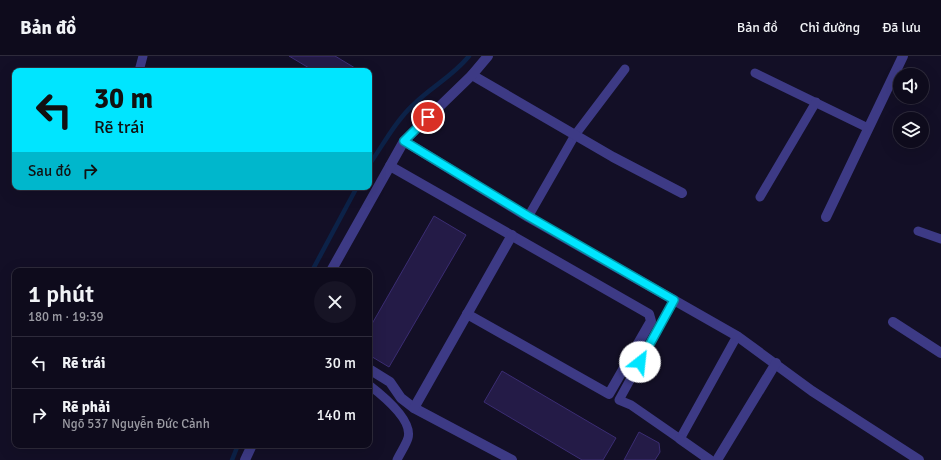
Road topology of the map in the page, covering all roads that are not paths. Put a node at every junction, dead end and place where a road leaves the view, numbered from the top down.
1 (143, 56) edge
2 (903, 56) edge
3 (484, 57) edge
4 (140, 68) edge
5 (626, 69) dead end
6 (755, 72) dead end
7 (472, 75) junction
8 (816, 102) junction
9 (868, 128) junction
10 (575, 135) junction
11 (404, 141) junction
12 (390, 166) junction
13 (682, 193) dead end
14 (760, 197) dead end
15 (528, 216) junction
16 (826, 217) dead end
17 (918, 231) dead end
18 (512, 235) junction
19 (941, 239) edge
20 (332, 268) edge
21 (674, 300) junction
22 (467, 314) junction
23 (893, 322) dead end
24 (737, 336) junction
25 (941, 353) edge
26 (776, 363) junction
27 (372, 371) edge
28 (372, 388) edge
29 (414, 408) junction
30 (680, 439) junction
31 (251, 448) edge
32 (245, 460) edge
33 (397, 460) edge
34 (512, 460) edge
35 (710, 460) edge
36 (717, 460) edge
37 (919, 460) edge

1 - 4 lane
2 - 9 street
3 - 7 street
5 - 10 lane
6 - 8 lane
7 - 10 street
7 - 11 street
8 - 9 lane
8 - 14 lane
9 - 16 street
10 - 13 street
10 - 15 lane
11 - 12 street
11 - 15 street
12 - 18 street
12 - 20 street
15 - 21 street
17 - 19 lane
18 - 22 street
18 - 22 street
21 - 24 street
21 - 30 lane
22 - 29 street
23 - 25 street
24 - 26 street
24 - 30 lane
26 - 36 street
26 - 37 street
27 - 29 street
28 - 33 lane
29 - 34 street
30 - 35 street
31 - 32 street

